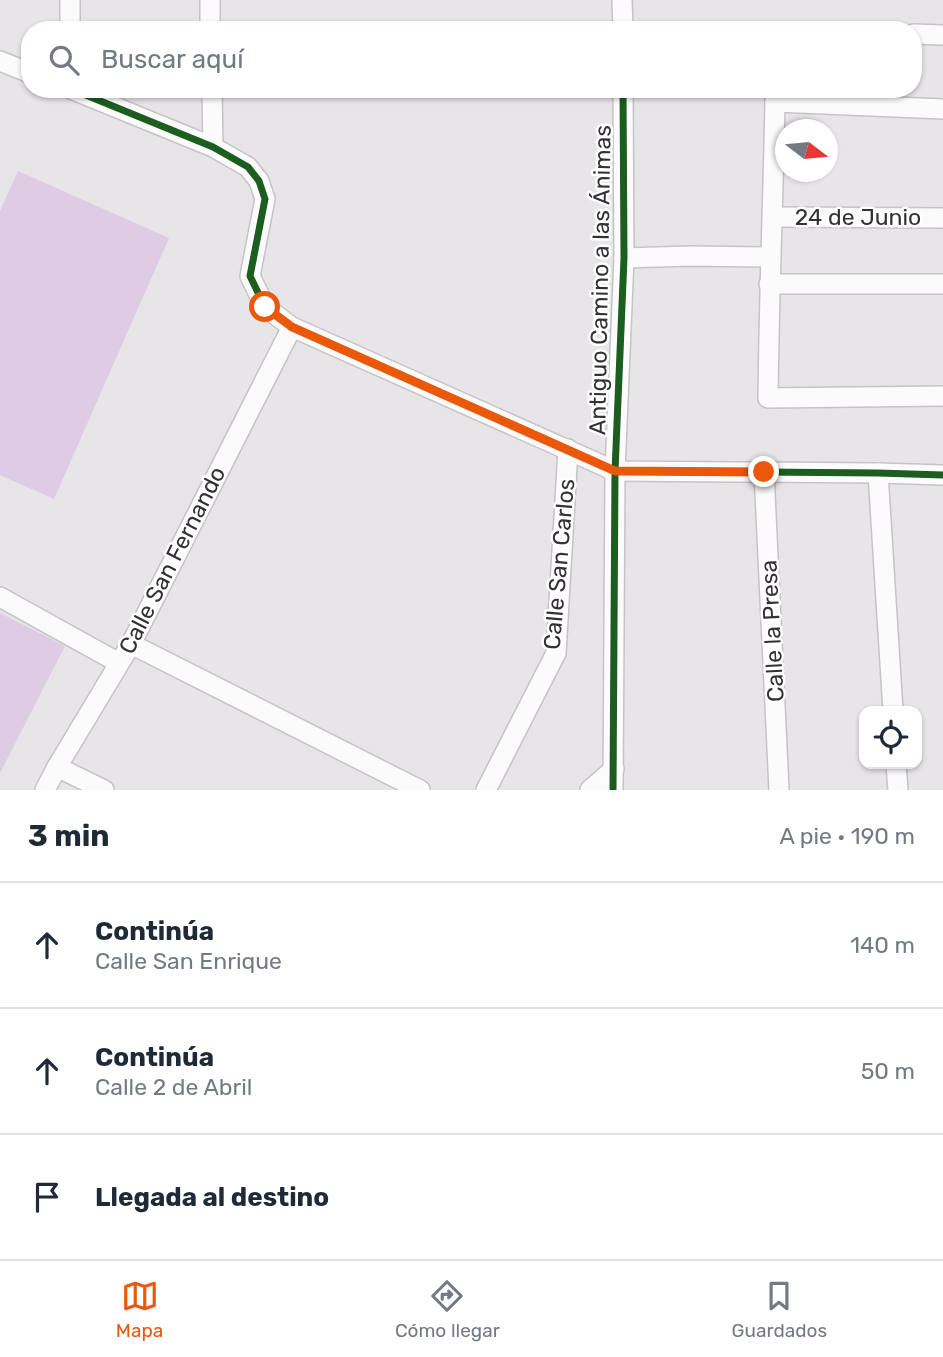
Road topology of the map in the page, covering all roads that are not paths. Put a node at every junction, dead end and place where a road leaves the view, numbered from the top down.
1 (70, 0) edge
2 (210, 0) edge
3 (622, 0) edge
4 (70, 21) edge
5 (210, 21) edge
6 (623, 21) edge
7 (0, 61) edge
8 (21, 69) edge
9 (93, 98) edge
10 (212, 98) edge
11 (623, 98) edge
12 (776, 98) edge
13 (802, 98) edge
14 (943, 109) edge
15 (213, 147) junction
16 (773, 217) junction
17 (943, 218) edge
18 (771, 257) junction
19 (624, 258) junction
20 (769, 284) junction
21 (943, 284) edge
22 (292, 327) junction
23 (943, 396) edge
24 (568, 449) junction
25 (615, 471) junction
26 (764, 472) junction
27 (878, 473) junction
28 (943, 475) edge
29 (0, 597) edge
30 (131, 644) junction
31 (119, 663) junction
32 (893, 706) edge
33 (57, 766) junction
34 (614, 769) junction
35 (896, 769) edge
36 (45, 790) edge
37 (104, 790) edge
38 (420, 790) edge
39 (486, 790) edge
40 (590, 790) edge
41 (613, 790) edge
42 (779, 790) edge
43 (898, 790) edge

1 - 4 street
2 - 5 street
3 - 6 street
7 - 8 street
9 - 15 street
10 - 15 street
11 - 19 street, Antiguo Camino a las Ánimas
12 - 16 street
13 - 14 street
15 - 22 street
16 - 17 street, 24 de Junio
16 - 18 street
18 - 19 street
18 - 20 street
19 - 25 street, Antiguo Camino a las Ánimas
20 - 21 street
20 - 23 street
22 - 24 street
22 - 30 street, Calle San Fernando
24 - 25 street
24 - 39 street, Calle San Carlos
25 - 26 street
25 - 34 street, Antiguo Camino a las Ánimas
26 - 27 street
26 - 42 street, Calle la Presa
27 - 28 street
27 - 32 street
29 - 31 street
30 - 31 street, Calle San Fernando
30 - 38 street
31 - 33 street, Calle San Fernando
33 - 36 street, Calle San Fernando
33 - 37 street
34 - 40 street
34 - 41 street, Antiguo Camino a las Ánimas
35 - 43 street

